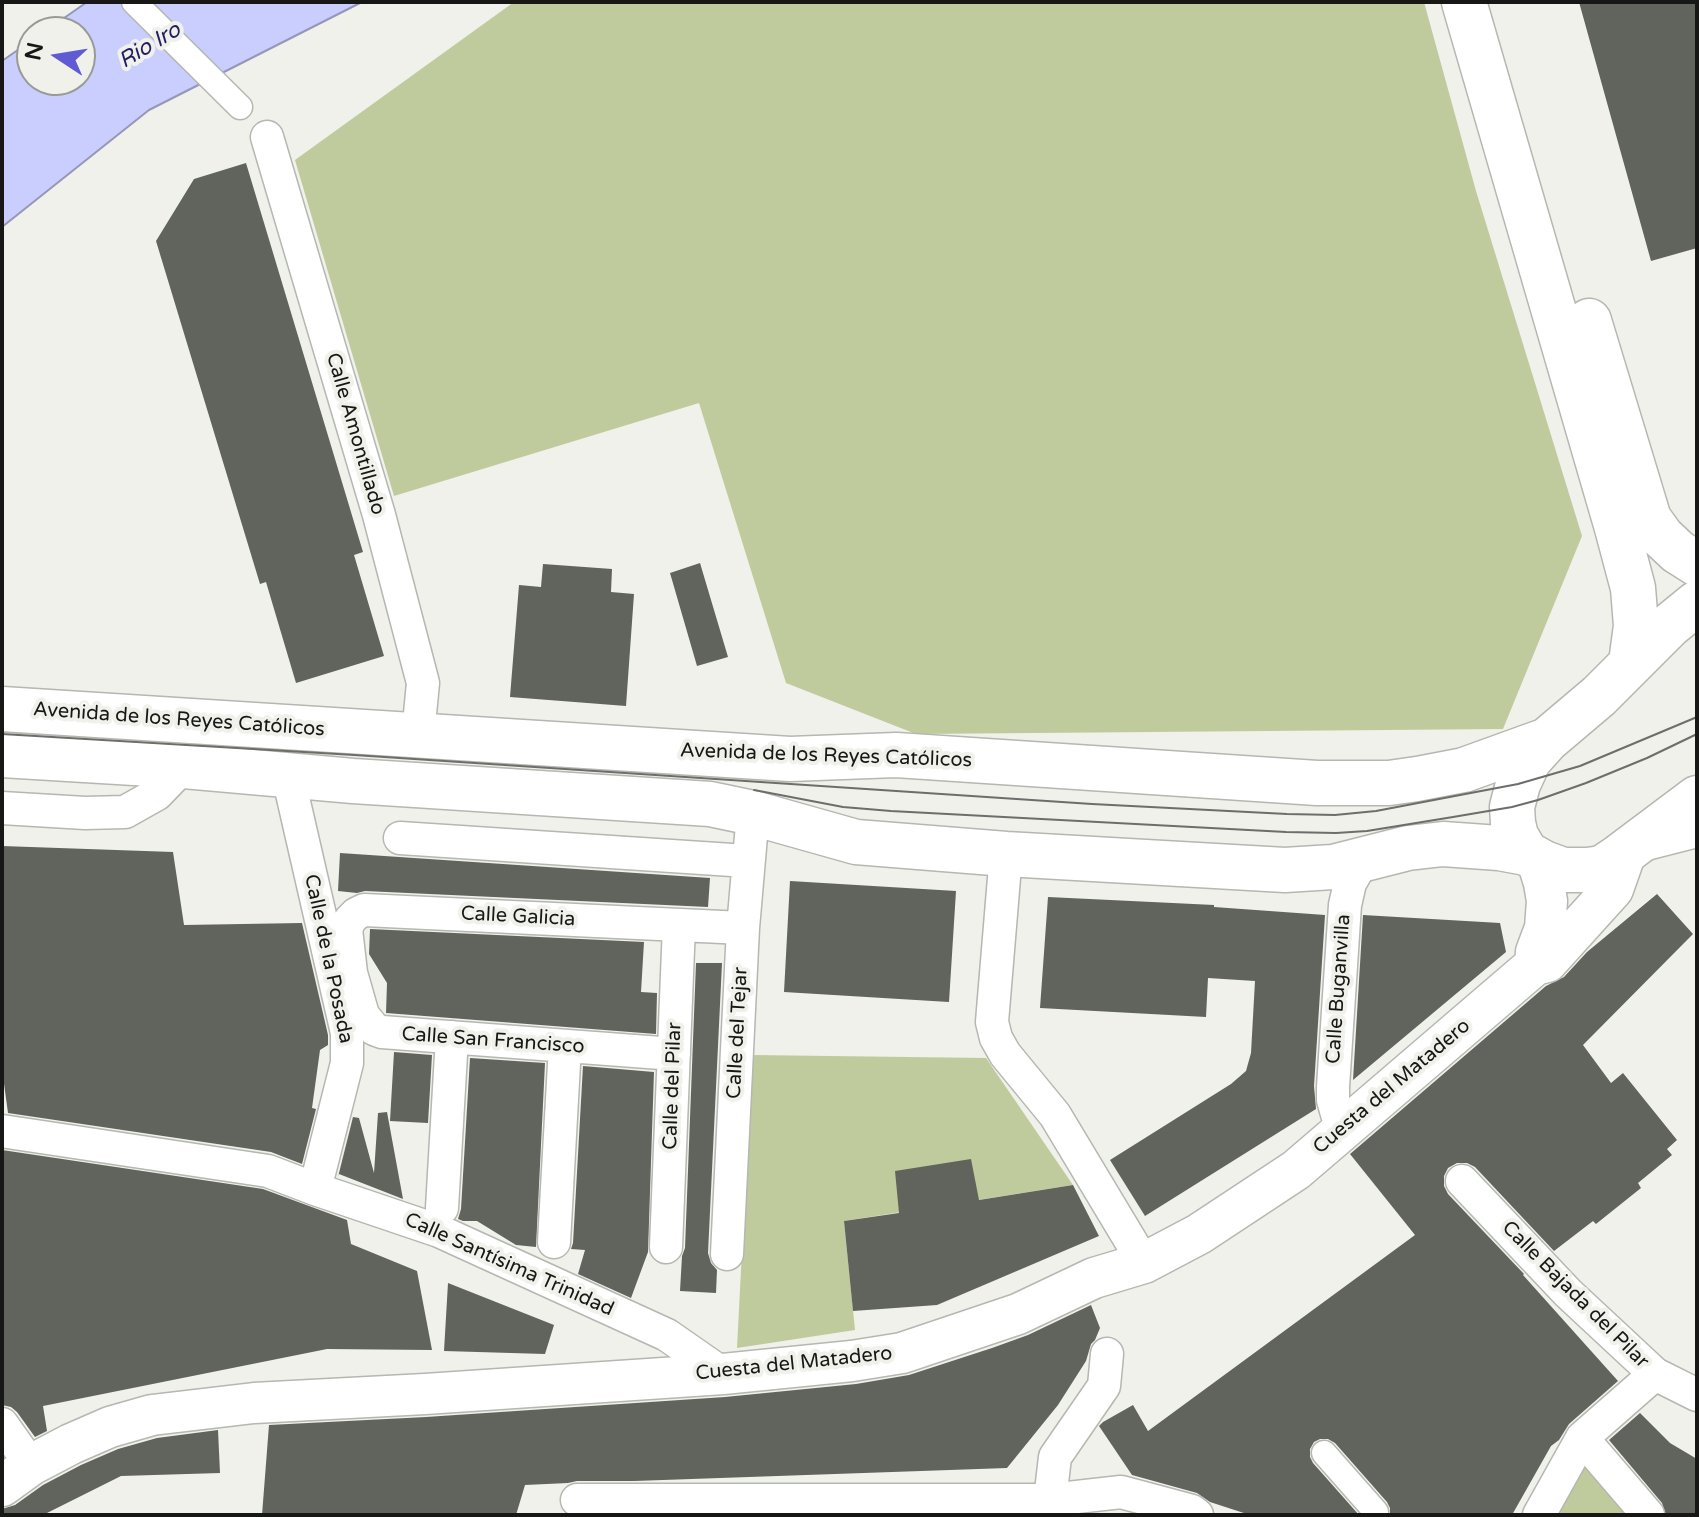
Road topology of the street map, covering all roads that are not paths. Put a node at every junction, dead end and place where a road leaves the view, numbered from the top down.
1 (134, 2) edge
2 (1464, 2) edge
3 (1496, 2) edge
4 (240, 107) dead end
5 (267, 137) dead end
6 (1697, 564) edge
7 (1697, 603) edge
8 (1631, 663) junction
9 (2, 709) edge
10 (418, 734) junction
11 (1547, 740) junction
12 (2, 755) edge
13 (184, 766) junction
14 (288, 776) junction
15 (1697, 798) edge
16 (2, 808) edge
17 (753, 813) junction
18 (1697, 831) edge
19 (400, 838) dead end
20 (1629, 850) junction
21 (1006, 854) junction
22 (1370, 857) junction
23 (1532, 857) junction
24 (747, 861) junction
25 (679, 925) junction
26 (743, 928) junction
27 (1535, 965) junction
28 (351, 973) joint
29 (452, 1037) junction
30 (565, 1046) junction
31 (674, 1054) junction
32 (1345, 1126) junction
33 (2, 1131) edge
34 (1462, 1181) dead end
35 (315, 1189) junction
36 (442, 1208) dead end
37 (554, 1242) dead end
38 (666, 1247) dead end
39 (727, 1254) dead end
40 (1144, 1263) junction
41 (1107, 1354) dead end
42 (723, 1374) junction
43 (1655, 1374) junction
44 (1697, 1395) edge
45 (2, 1424) edge
46 (1582, 1438) junction
47 (1324, 1453) dead end
48 (17, 1476) edge
49 (577, 1500) dead end
50 (1050, 1500) junction
51 (1376, 1512) dead end
52 (1197, 1515) edge
53 (1539, 1515) edge
54 (1648, 1515) edge

1 - 4 street
2 - 8 main road
3 - 6 main road
5 - 10 street, Calle Amontillado
7 - 8 main road
8 - 11 main road
9 - 10 main road, Avenida de los Reyes Católicos
10 - 11 main road, Avenida de los Reyes Católicos
11 - 23 main road
12 - 13 main road
13 - 14 main road
13 - 16 street
14 - 17 main road
14 - 35 street, Calle de la Posada
15 - 20 main road
17 - 21 main road
17 - 24 street, Calle del Tejar
18 - 20 street
19 - 24 street
20 - 23 main road
20 - 27 street, Cuesta del Matadero
21 - 22 main road
21 - 40 street
22 - 23 main road
22 - 32 street, Calle Buganvilla
23 - 27 street
24 - 26 street, Calle del Tejar
25 - 26 street, Calle Galicia
25 - 28 street, Calle Galicia
25 - 31 street, Calle del Pilar
26 - 39 street, Calle del Tejar
27 - 32 street, Cuesta del Matadero
28 - 29 street, Calle San Francisco
29 - 30 street, Calle San Francisco
29 - 36 street
30 - 31 street, Calle San Francisco
30 - 37 street
31 - 38 street, Calle del Pilar
32 - 40 street, Cuesta del Matadero
33 - 35 street, Calle Santísima Trinidad
34 - 43 street, Calle Bajada del Pilar
35 - 42 street, Calle Santísima Trinidad
40 - 42 street, Cuesta del Matadero
41 - 50 street
42 - 48 street, Cuesta del Matadero
43 - 44 street, Calle Bajada del Pilar
43 - 46 street
45 - 48 street
46 - 53 street
46 - 54 street
47 - 51 street
49 - 50 street
50 - 52 street

